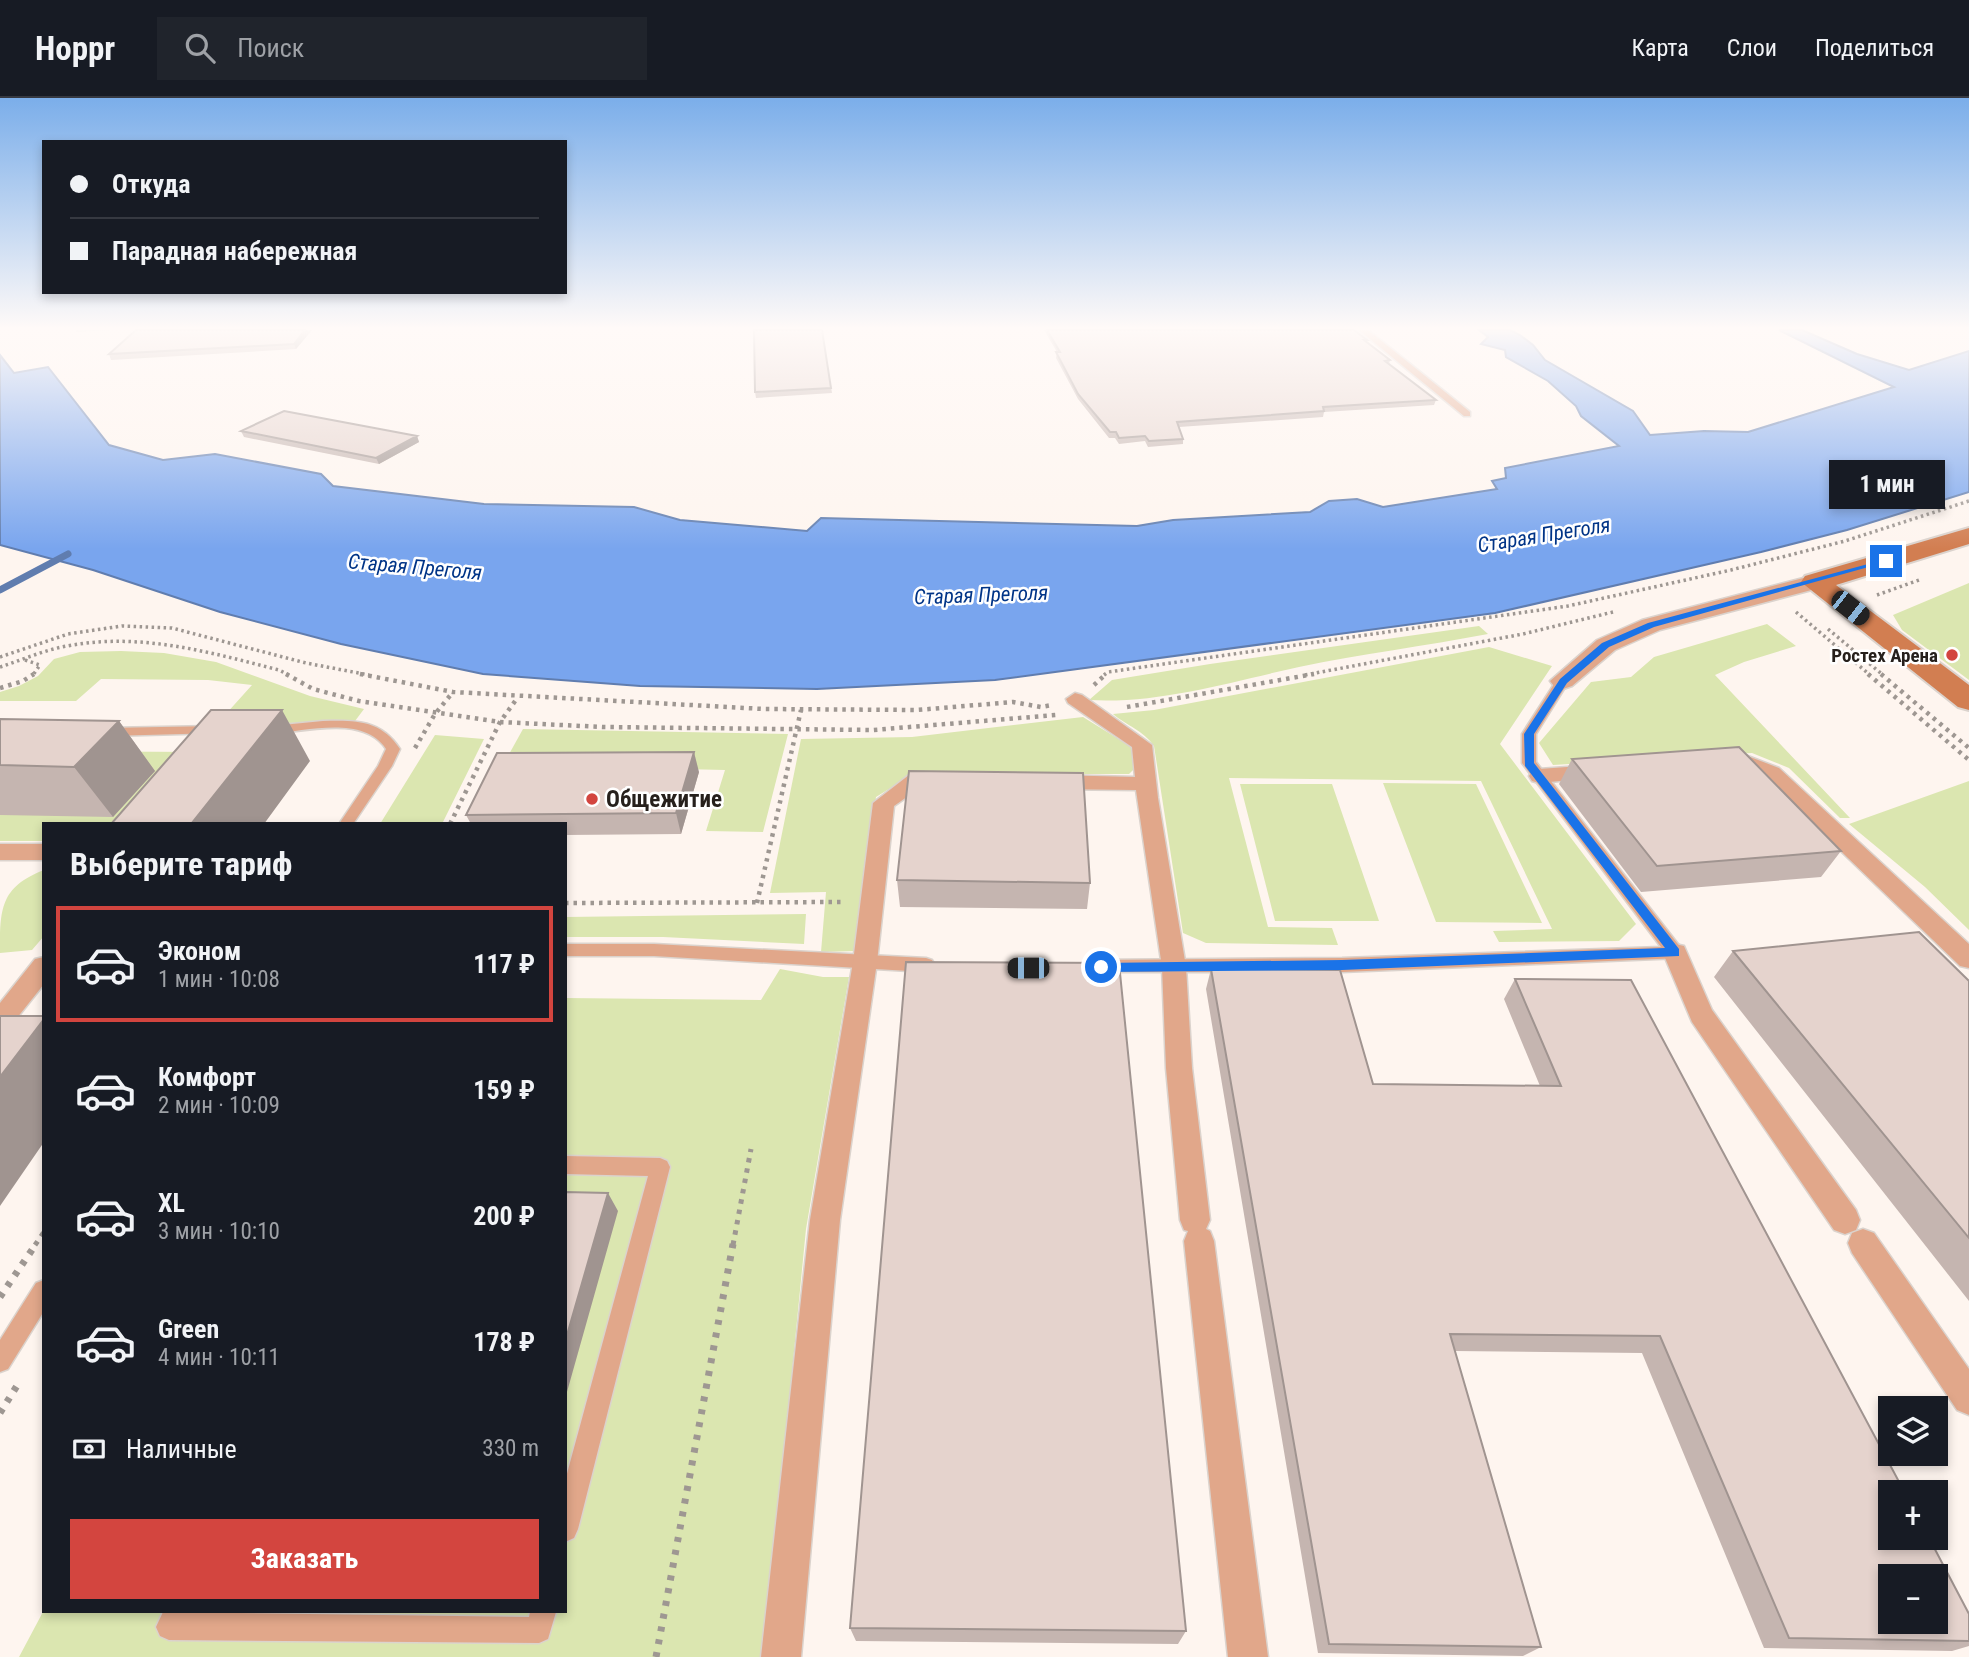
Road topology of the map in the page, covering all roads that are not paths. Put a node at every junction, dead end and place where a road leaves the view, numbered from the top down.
1 (1453, 403) edge
2 (1467, 414) dead end
3 (1969, 536) edge
4 (1815, 583) junction
5 (1563, 681) joint
6 (1969, 700) edge
7 (1084, 704) road end
8 (234, 730) joint
9 (262, 730) edge
10 (92, 732) edge
11 (217, 751) edge
12 (1704, 764) edge
13 (1621, 770) edge
14 (1539, 776) junction
15 (957, 781) edge
16 (1024, 782) edge
17 (1146, 784) junction
18 (347, 822) edge
19 (0, 852) edge
20 (42, 852) edge
21 (567, 950) edge
22 (1675, 953) junction
23 (1969, 959) edge
24 (865, 962) junction
25 (944, 966) edge
26 (1082, 967) edge
27 (1174, 967) junction
28 (42, 969) edge
29 (0, 1021) edge
30 (567, 1165) edge
31 (42, 1294) edge
32 (0, 1361) edge
33 (1969, 1398) edge
34 (567, 1521) edge
35 (177, 1613) edge
36 (544, 1613) edge
37 (781, 1657) edge
38 (1248, 1657) edge

1 - 2 lane
3 - 4 main road
4 - 5 street
4 - 6 main road
5 - 14 lane
7 - 17 street
8 - 10 lane
8 - 11 street
9 - 18 lane
12 - 23 street
13 - 14 street
14 - 22 lane
15 - 24 street
16 - 17 street
17 - 27 street
19 - 20 street
21 - 24 lane
22 - 27 lane
22 - 33 street
24 - 25 lane
24 - 37 street
26 - 27 lane
27 - 38 street
28 - 29 street
30 - 34 lane
31 - 32 lane
35 - 36 lane

